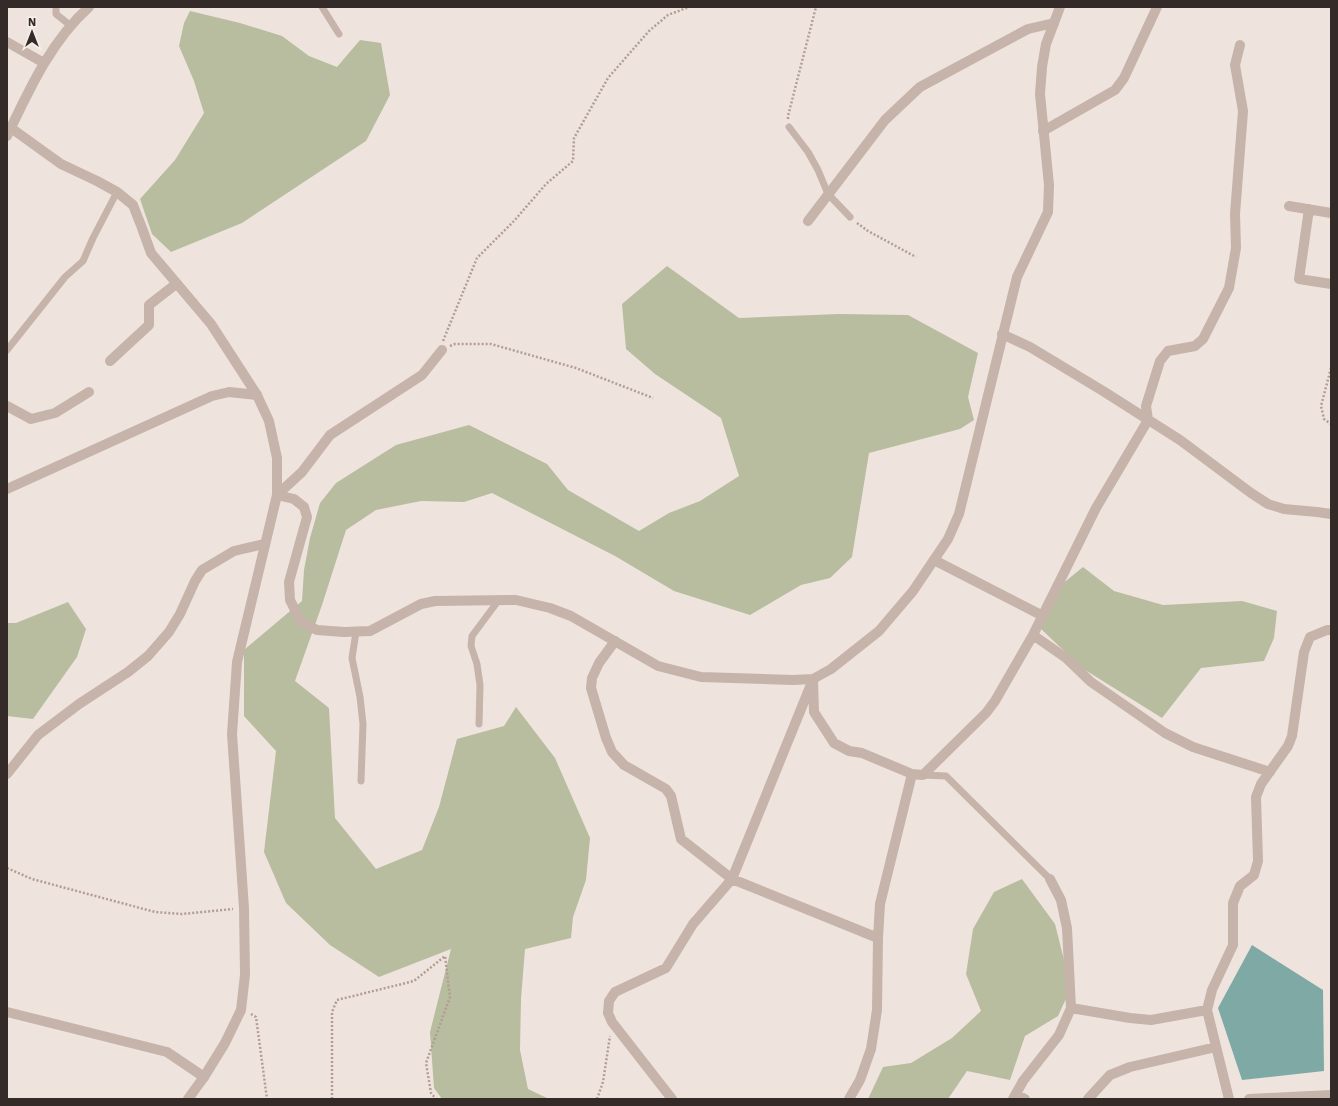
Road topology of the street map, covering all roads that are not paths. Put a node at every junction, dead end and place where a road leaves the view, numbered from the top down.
1 (56, 7) edge
2 (89, 7) edge
3 (322, 7) edge
4 (1060, 7) edge
5 (1157, 7) edge
6 (1054, 23) junction
7 (71, 26) junction
8 (339, 34) dead end
9 (7, 42) edge
10 (1240, 45) dead end
11 (44, 63) junction
12 (789, 127) road end
13 (1043, 131) junction
14 (9, 132) edge
15 (117, 192) junction
16 (828, 194) junction
17 (1289, 206) dead end
18 (1309, 209) junction
19 (1331, 213) edge
20 (850, 217) road end
21 (808, 220) dead end
22 (176, 284) junction
23 (1331, 284) edge
24 (1002, 334) junction
25 (7, 350) edge
26 (442, 350) road end
27 (110, 361) dead end
28 (89, 392) dead end
29 (257, 395) junction
30 (7, 406) edge
31 (1148, 420) junction
32 (7, 489) edge
33 (277, 495) junction
34 (1331, 514) edge
35 (264, 544) junction
36 (934, 560) junction
37 (498, 600) junction
38 (1043, 616) junction
39 (1331, 630) edge
40 (356, 632) junction
41 (1033, 635) junction
42 (615, 641) junction
43 (813, 679) junction
44 (479, 724) dead end
45 (1270, 772) junction
46 (7, 774) edge
47 (912, 774) junction
48 (923, 775) junction
49 (361, 781) dead end
50 (732, 879) junction
51 (1050, 879) joint
52 (878, 938) junction
53 (1070, 1008) junction
54 (1207, 1010) junction
55 (7, 1012) edge
56 (1216, 1047) junction
57 (204, 1077) junction
58 (1331, 1095) edge
59 (1018, 1097) edge
60 (188, 1099) edge
61 (672, 1099) edge
62 (849, 1099) edge
63 (1088, 1099) edge
64 (1229, 1099) edge
65 (1249, 1099) edge

1 - 7 lane
2 - 7 street
3 - 8 lane
4 - 6 street
5 - 13 street
6 - 13 street
6 - 16 street
7 - 11 street
9 - 11 street
10 - 31 street
11 - 14 street
12 - 16 lane
13 - 24 street
14 - 15 street
15 - 22 street
15 - 25 lane
16 - 20 lane
16 - 21 street
17 - 18 street
18 - 19 street
18 - 23 street
22 - 27 street
22 - 29 street
24 - 31 street
24 - 36 street
26 - 33 street
28 - 30 street
29 - 32 street
29 - 33 street
31 - 34 street
31 - 38 street
33 - 35 street
33 - 40 street
35 - 46 street
35 - 57 street
36 - 38 street
36 - 43 street
37 - 40 street
37 - 42 street
37 - 44 lane
38 - 41 street
39 - 45 street
40 - 49 lane
41 - 45 street
41 - 48 street
42 - 43 street
42 - 50 street
43 - 47 street
43 - 50 street
45 - 54 street
47 - 48 street
47 - 52 street
48 - 51 lane
50 - 52 street
50 - 61 street
51 - 53 street
52 - 62 street
53 - 54 street
53 - 59 street
54 - 56 street
55 - 57 street
56 - 63 street
56 - 64 street
57 - 60 street
58 - 65 street

